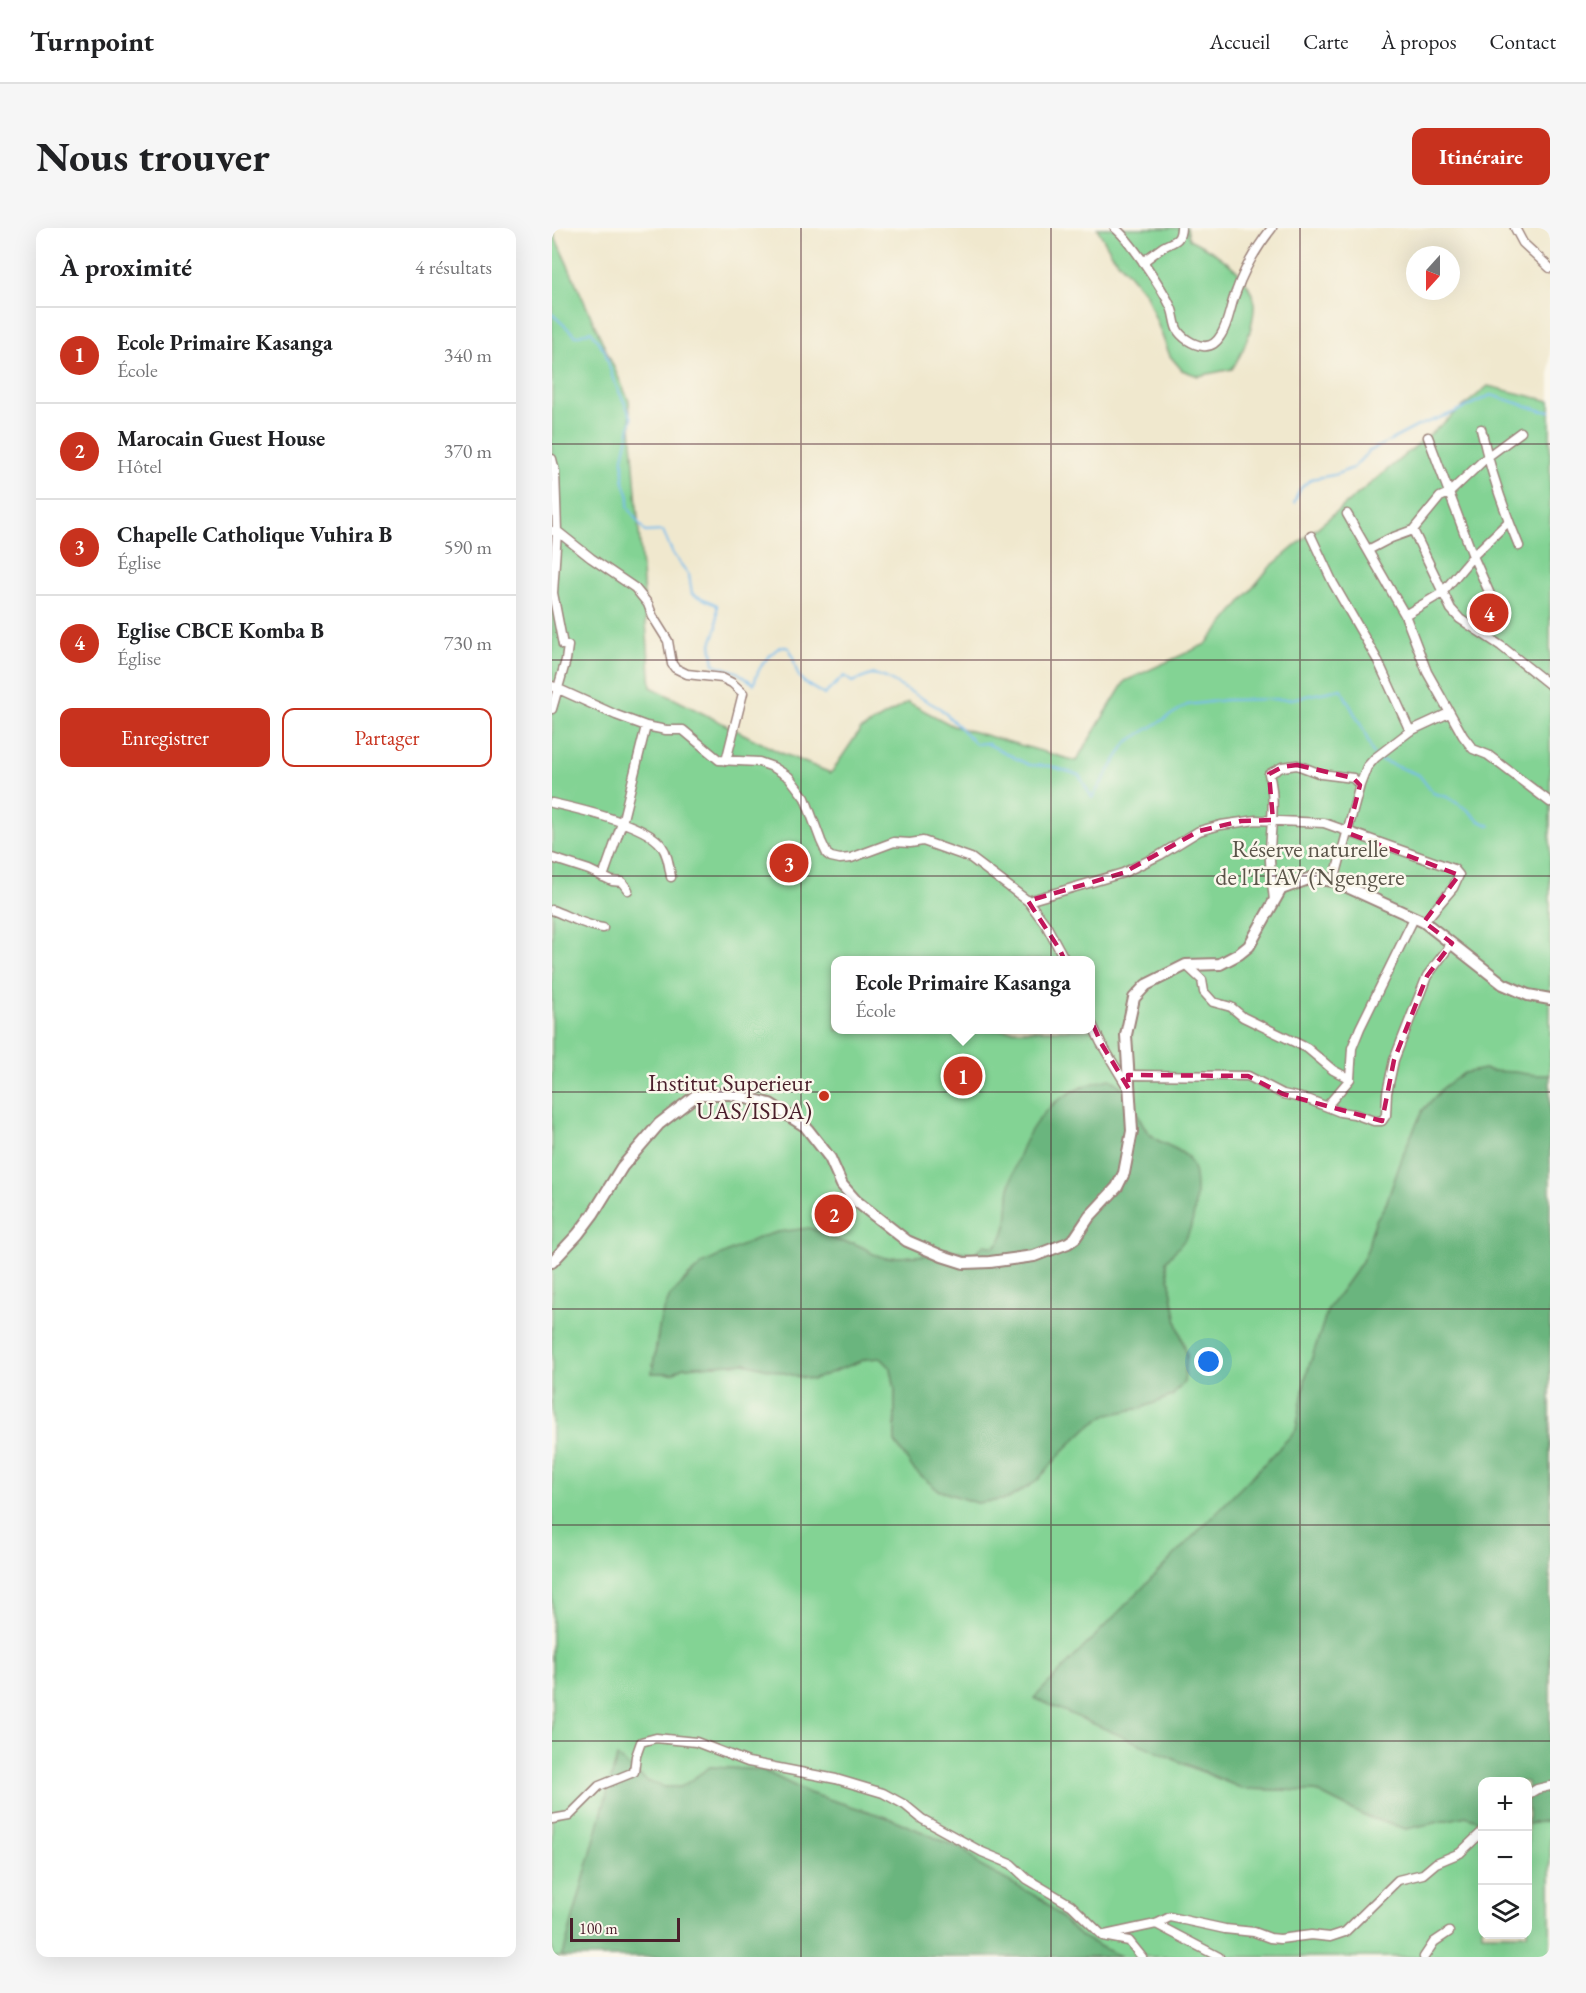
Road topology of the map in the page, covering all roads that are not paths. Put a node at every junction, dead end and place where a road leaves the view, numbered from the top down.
1 (1115, 228) edge
2 (1181, 228) edge
3 (1272, 228) edge
4 (1515, 228) edge
5 (1143, 262) junction
6 (1550, 268) edge
7 (1481, 429) dead end
8 (1521, 432) dead end
9 (1428, 437) dead end
10 (1487, 457) junction
11 (552, 459) edge
12 (1449, 493) junction
13 (1347, 514) dead end
14 (1508, 522) junction
15 (1413, 530) junction
16 (554, 531) edge
17 (1311, 536) dead end
18 (1519, 546) dead end
19 (1368, 550) junction
20 (1473, 556) junction
21 (553, 593) edge
22 (1442, 593) junction
23 (1493, 601) dead end
24 (1405, 615) junction
25 (552, 642) edge
26 (563, 645) junction
27 (1550, 685) edge
28 (555, 687) edge
29 (552, 709) edge
30 (1449, 713) junction
31 (646, 726) junction
32 (1410, 731) junction
33 (726, 761) junction
34 (1360, 785) junction
35 (1550, 802) edge
36 (552, 803) edge
37 (1273, 820) junction
38 (622, 823) junction
39 (1348, 833) junction
40 (552, 858) edge
41 (603, 877) junction
42 (671, 877) dead end
43 (1334, 881) junction
44 (628, 890) dead end
45 (1028, 901) junction
46 (1274, 903) junction
47 (552, 910) edge
48 (1419, 920) junction
49 (603, 928) dead end
50 (1452, 943) junction
51 (1063, 956) edge
52 (1186, 965) junction
53 (1550, 999) edge
54 (1095, 1030) edge
55 (1128, 1075) junction
56 (1350, 1079) junction
57 (1129, 1089) junction
58 (1327, 1106) junction
59 (552, 1262) edge
60 (1550, 1786) edge
61 (1532, 1792) edge
62 (552, 1819) edge
63 (1478, 1837) edge
64 (1156, 1923) junction
65 (1449, 1932) dead end
66 (1103, 1936) junction
67 (1142, 1957) edge
68 (1219, 1957) edge
69 (1424, 1957) edge

1 - 5 street
2 - 5 street
3 - 5 street
4 - 6 street
7 - 10 street
8 - 10 street
9 - 12 street
10 - 12 street
10 - 14 street
11 - 16 street
12 - 15 street
12 - 20 street
13 - 19 street
14 - 18 street
14 - 20 street
15 - 19 street
15 - 22 street
16 - 21 street
16 - 33 street
17 - 32 street
19 - 24 street
20 - 22 street
20 - 23 street
21 - 26 street
22 - 24 street
22 - 27 street
24 - 30 street
25 - 26 street
26 - 28 street
28 - 29 street
28 - 31 street
30 - 32 street
30 - 35 street
31 - 33 street
31 - 38 street
32 - 34 street
33 - 45 street
34 - 37 street
34 - 39 street
36 - 38 street
37 - 39 street
37 - 45 street
37 - 46 street
38 - 41 street
38 - 42 street
39 - 43 street
39 - 48 street
40 - 41 street
41 - 44 street
43 - 46 street
43 - 48 street
45 - 51 street
46 - 52 street
47 - 49 street
48 - 50 street
48 - 56 street
50 - 53 street
50 - 58 street
52 - 55 street
52 - 56 street
54 - 57 street
55 - 57 street
55 - 58 street
56 - 58 street
57 - 59 street
60 - 61 street
62 - 66 street
63 - 64 street
64 - 66 street
64 - 68 street
65 - 69 street
66 - 67 street

